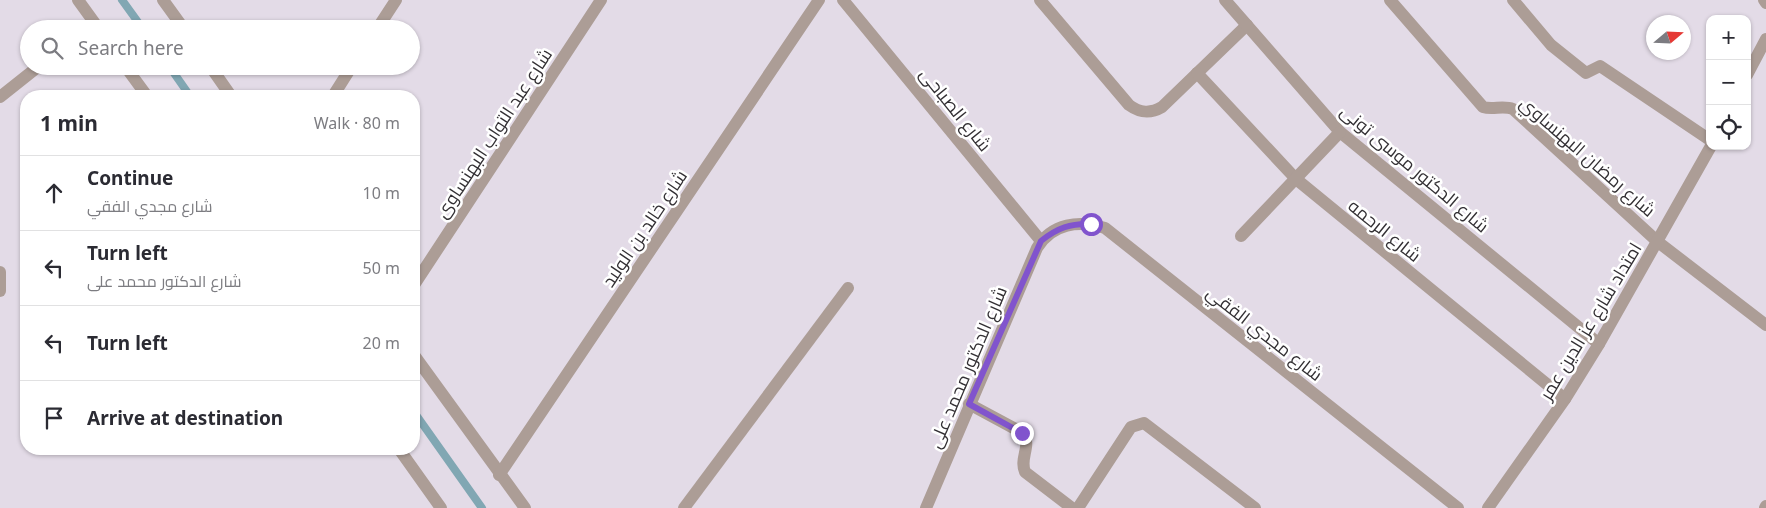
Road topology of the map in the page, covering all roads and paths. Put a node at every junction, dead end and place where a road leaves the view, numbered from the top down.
1 (78, 0) edge
2 (164, 0) edge
3 (396, 0) edge
4 (601, 0) edge
5 (819, 0) edge
6 (843, 0) edge
7 (1040, 0) edge
8 (1225, 0) edge
9 (1390, 0) edge
10 (1513, 0) edge
11 (89, 20) edge
12 (178, 20) edge
13 (383, 20) edge
14 (1247, 25) junction
15 (1766, 39) edge
16 (1751, 67) edge
17 (1197, 73) junction
18 (28, 75) edge
19 (132, 75) edge
20 (216, 75) edge
21 (346, 75) edge
22 (143, 90) edge
23 (226, 90) edge
24 (337, 90) edge
25 (0, 97) edge
26 (1340, 132) junction
27 (1706, 137) edge
28 (1709, 150) edge
29 (1296, 179) junction
30 (1241, 236) dead end
31 (1041, 241) junction
32 (1658, 242) junction
33 (0, 272) edge
34 (420, 276) edge
35 (848, 288) dead end
36 (0, 290) edge
37 (1766, 325) edge
38 (1599, 344) junction
39 (420, 363) edge
40 (1565, 399) junction
41 (969, 404) junction
42 (403, 455) edge
43 (499, 475) junction
44 (441, 508) edge
45 (525, 508) edge
46 (684, 508) edge
47 (926, 508) edge
48 (1072, 508) edge
49 (1078, 508) edge
50 (1254, 508) edge
51 (1458, 508) edge
52 (1488, 508) edge

1 - 11 street
2 - 12 street
3 - 13 street
4 - 34 street, شارع عبد التواب البهنساوى
5 - 43 street, شارع خالد بن الوليد
6 - 31 street, شارع الصباحى
7 - 17 street
8 - 14 street, شارع الدكتور موسى تونى
9 - 32 street, شارع رمضان البهنساوي
10 - 27 street
14 - 17 street
14 - 26 street, شارع الدكتور موسى تونى
15 - 16 street
17 - 29 street, شارع الرحمه
18 - 25 street
19 - 22 street
20 - 23 street
21 - 24 street
26 - 29 street
26 - 38 street, شارع الدكتور موسى تونى
28 - 32 street, امتداد شارع عز الدين عمر
29 - 30 street
29 - 40 street, شارع الرحمه
31 - 41 street, شارع الدكتور محمد على
31 - 51 street, شارع مجدي الفقي
32 - 37 street, شارع رمضان البهنساوي
32 - 38 street, امتداد شارع عز الدين عمر
33 - 36 street
35 - 46 street
38 - 40 street, امتداد شارع عز الدين عمر
39 - 43 street
40 - 52 street, امتداد شارع عز الدين عمر
41 - 47 street, شارع الدكتور محمد على
41 - 48 street
42 - 44 street
43 - 45 street
49 - 50 street

